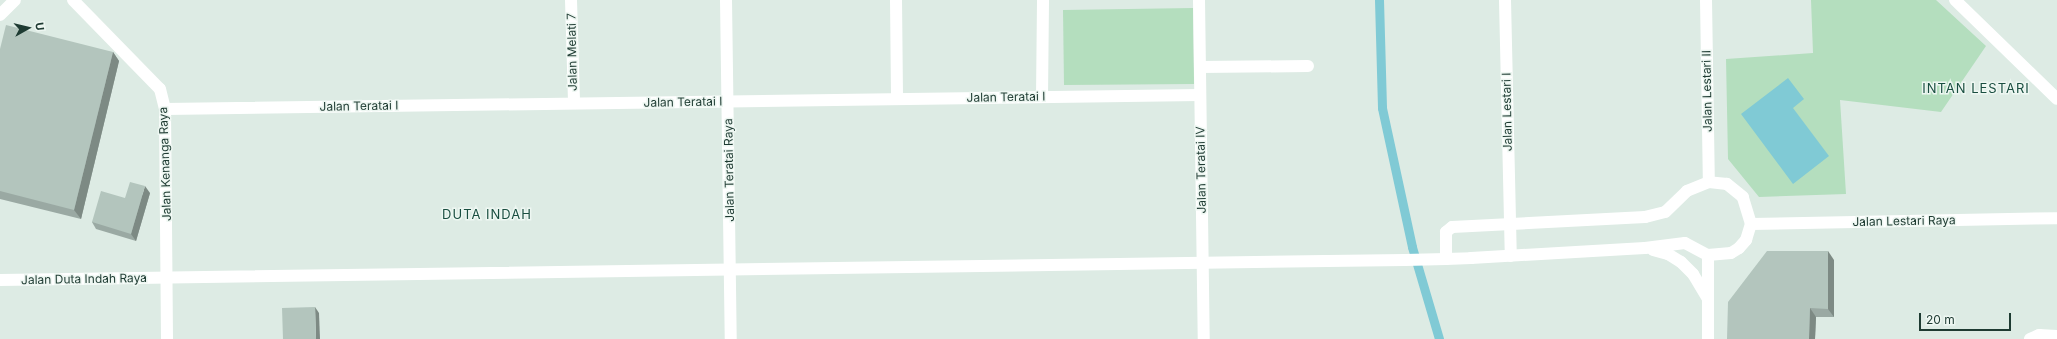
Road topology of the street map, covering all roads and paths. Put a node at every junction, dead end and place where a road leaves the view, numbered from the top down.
1 (15, 0) edge
2 (73, 0) edge
3 (571, 0) edge
4 (726, 0) edge
5 (896, 0) edge
6 (1042, 0) edge
7 (1200, 0) edge
8 (1505, 0) edge
9 (1706, 0) edge
10 (1955, 0) edge
11 (0, 15) edge
12 (1308, 66) dead end
13 (1200, 67) junction
14 (1200, 95) junction
15 (1042, 97) junction
16 (897, 99) junction
17 (2057, 99) edge
18 (728, 101) junction
19 (574, 103) junction
20 (165, 109) junction
21 (1709, 182) junction
22 (2057, 218) edge
23 (1510, 224) junction
24 (1751, 224) junction
25 (1645, 248) junction
26 (1708, 255) junction
27 (1511, 256) junction
28 (1446, 259) junction
29 (1202, 264) junction
30 (730, 268) junction
31 (167, 277) junction
32 (0, 280) edge
33 (1707, 296) junction
34 (2057, 336) edge
35 (167, 339) edge
36 (731, 339) edge
37 (1204, 339) edge
38 (1708, 339) edge
39 (2030, 339) edge

1 - 11 street
2 - 20 street, Jalan Kenanga Raya
3 - 19 street, Jalan Melati 7
4 - 18 street, Jalan Teratai Raya
5 - 16 street
6 - 15 street
7 - 13 street, Jalan Teratai IV
8 - 23 street, Jalan Lestari I
9 - 21 street, Jalan Lestari II
10 - 17 street
12 - 13 street
13 - 14 street, Jalan Teratai IV
14 - 15 street, Jalan Teratai I
14 - 29 street, Jalan Teratai IV
15 - 16 street, Jalan Teratai I
16 - 18 street, Jalan Teratai I
18 - 19 street, Jalan Teratai I
18 - 30 street, Jalan Teratai Raya
19 - 20 street, Jalan Teratai I
20 - 31 street, Jalan Kenanga Raya
21 - 23 street
21 - 24 street
22 - 24 street, Jalan Lestari Raya
23 - 27 street, Jalan Lestari I
23 - 28 street
24 - 26 street
25 - 26 street
25 - 27 street, Jalan Duta Indah Raya
25 - 33 street
26 - 33 street
27 - 28 street, Jalan Duta Indah Raya
28 - 29 street, Jalan Duta Indah Raya
29 - 30 street, Jalan Duta Indah Raya
29 - 37 street, Jalan Teratai IV
30 - 31 street, Jalan Duta Indah Raya
30 - 36 street, Jalan Teratai Raya
31 - 32 street, Jalan Duta Indah Raya
31 - 35 street, Jalan Kenanga Raya
33 - 38 street
34 - 39 street

